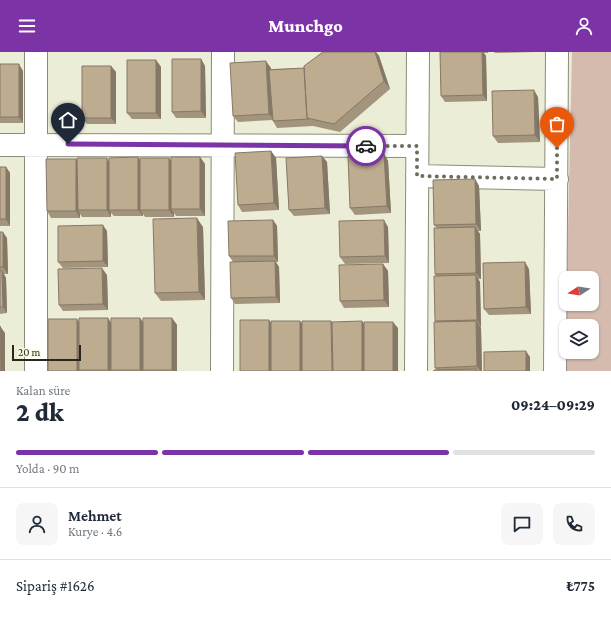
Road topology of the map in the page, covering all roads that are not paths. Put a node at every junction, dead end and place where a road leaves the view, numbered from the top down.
1 (36, 52) edge
2 (223, 52) edge
3 (418, 52) edge
4 (557, 52) edge
5 (222, 144) junction
6 (0, 145) edge
7 (37, 145) junction
8 (417, 146) junction
9 (417, 176) junction
10 (557, 179) junction
11 (36, 371) edge
12 (222, 371) edge
13 (416, 371) edge
14 (555, 371) edge

1 - 7 street
2 - 5 street
3 - 8 street
4 - 10 street
5 - 7 street
5 - 8 street
5 - 12 street
6 - 7 street
7 - 11 street
8 - 9 street
9 - 10 street
9 - 13 street
10 - 14 street

